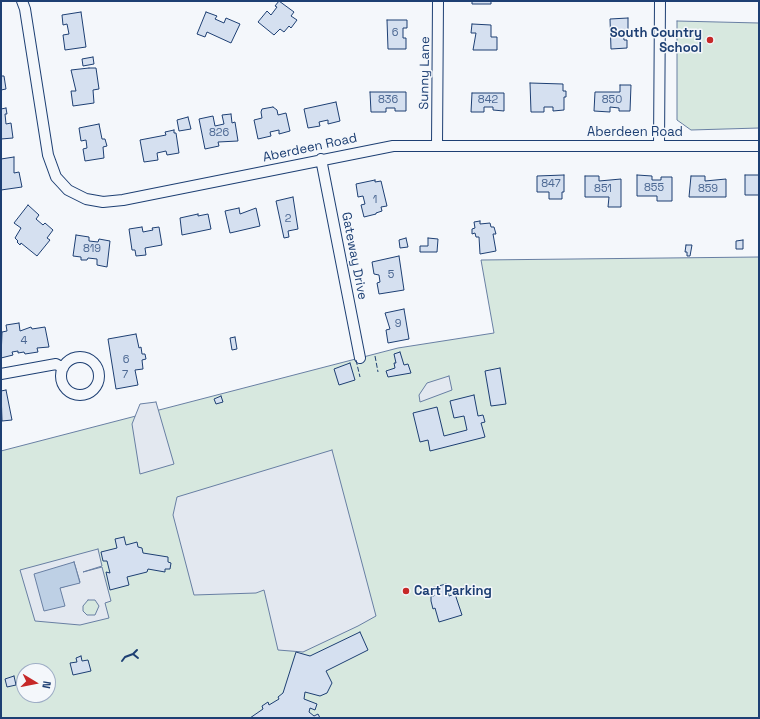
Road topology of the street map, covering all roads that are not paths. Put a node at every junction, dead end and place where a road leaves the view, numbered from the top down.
1 (22, 1) edge
2 (438, 1) edge
3 (660, 1) edge
4 (437, 145) junction
5 (659, 145) junction
6 (759, 146) edge
7 (321, 159) junction
8 (360, 358) dead end
9 (63, 368) dead end
10 (1, 374) edge

1 - 7 street, Aberdeen Road
2 - 4 street, Sunny Lane
3 - 5 street
4 - 5 street, Aberdeen Road
4 - 7 street, Aberdeen Road
5 - 6 street, Aberdeen Road
7 - 8 street, Gateway Drive
9 - 10 street

